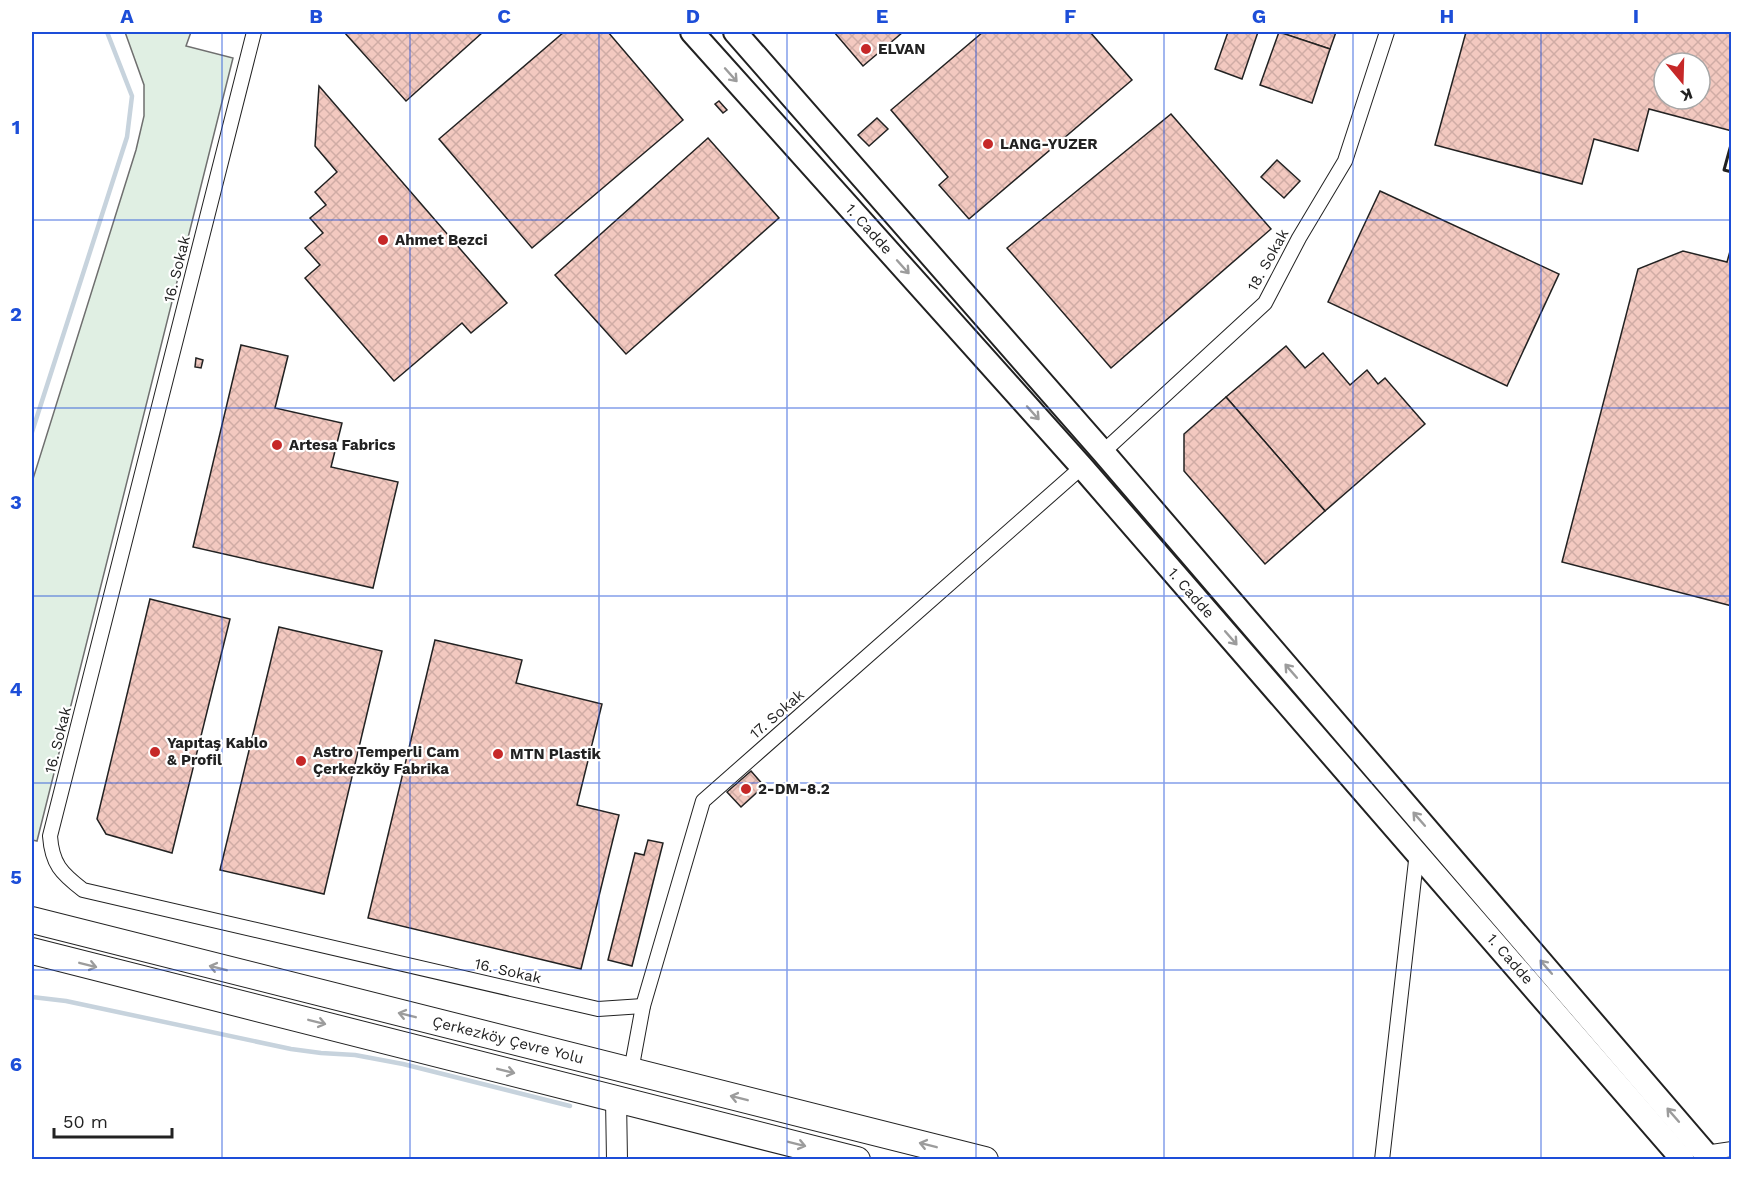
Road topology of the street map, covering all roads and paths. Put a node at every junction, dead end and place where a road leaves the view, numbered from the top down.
1 (254, 32) edge
2 (692, 32) edge
3 (735, 32) edge
4 (1387, 32) edge
5 (1103, 452) junction
6 (1082, 467) junction
7 (1416, 852) junction
8 (32, 920) edge
9 (32, 951) edge
10 (643, 1006) junction
11 (631, 1071) junction
12 (616, 1099) junction
13 (1731, 1149) edge
14 (1708, 1156) edge
15 (617, 1160) edge
16 (857, 1160) edge
17 (985, 1160) edge
18 (1382, 1160) edge
19 (1683, 1160) edge

1 - 10 street, 16. Sokak
2 -> 6 main road, 1. Cadde
3 - 5 main road, 1. Cadde
4 - 5 street, 18. Sokak
14 -> 5 main road, 1. Cadde
6 -> 7 main road, 1. Cadde
6 - 10 street, 17. Sokak
7 - 18 street
7 - 19 main road, 1. Cadde
11 -> 8 highway, Çerkezköy Çevre Yolu
9 -> 12 highway
10 - 11 street, 17. Sokak
17 -> 11 highway, Çerkezköy Çevre Yolu
12 - 15 street
12 -> 16 highway
13 - 14 street

